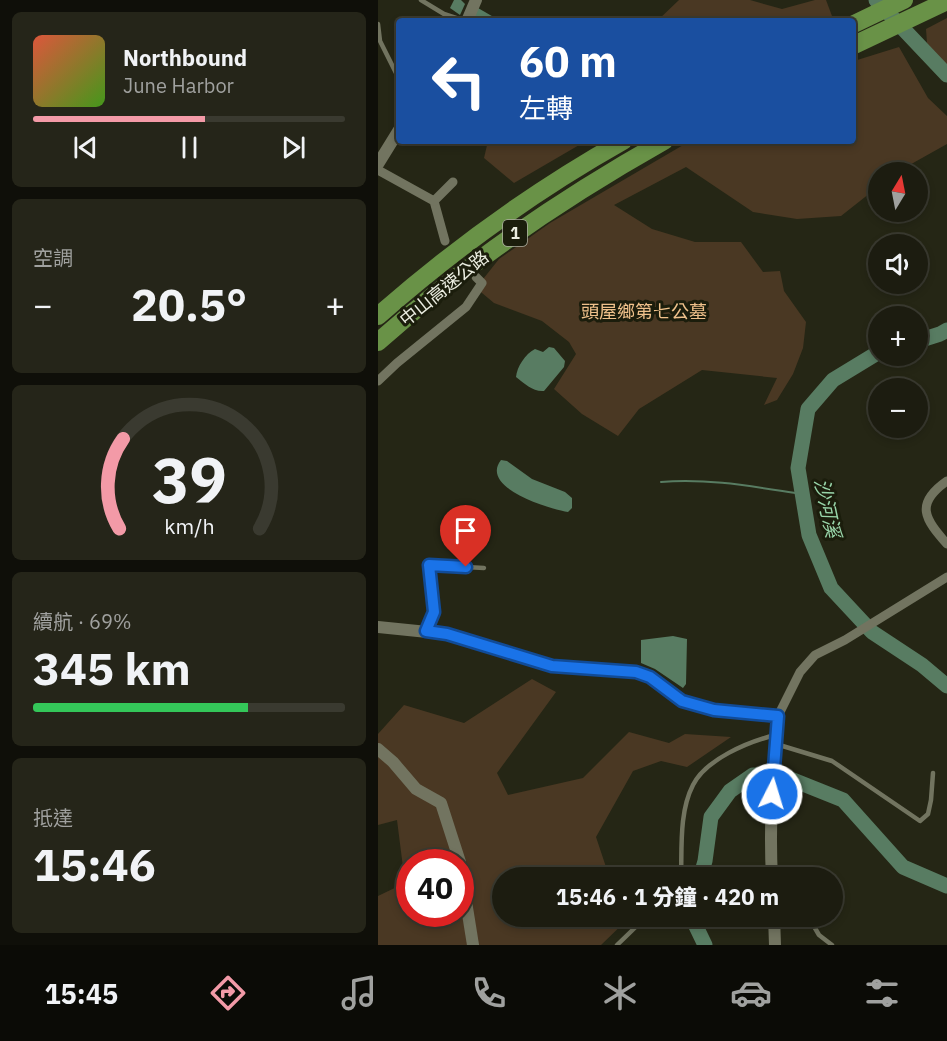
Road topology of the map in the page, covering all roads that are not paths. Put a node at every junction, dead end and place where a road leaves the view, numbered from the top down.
1 (421, 0) edge
2 (476, 0) edge
3 (904, 0) edge
4 (947, 1) edge
5 (457, 18) edge
6 (467, 18) edge
7 (856, 23) edge
8 (378, 24) edge
9 (379, 42) edge
10 (856, 44) edge
11 (396, 73) edge
12 (396, 135) edge
13 (618, 144) edge
14 (659, 144) edge
15 (378, 164) edge
16 (378, 170) edge
17 (453, 182) dead end
18 (434, 201) junction
19 (444, 241) dead end
20 (476, 277) dead end
21 (378, 316) edge
22 (378, 342) edge
23 (378, 381) edge
24 (947, 481) edge
25 (947, 544) edge
26 (484, 568) dead end
27 (947, 577) edge
28 (378, 627) edge
29 (426, 631) junction
30 (778, 716) junction
31 (776, 743) junction
32 (378, 749) edge
33 (933, 773) dead end
34 (456, 849) edge
35 (681, 867) edge
36 (772, 867) edge
37 (470, 927) edge
38 (636, 927) edge
39 (775, 927) edge
40 (814, 927) edge
41 (473, 945) edge
42 (617, 945) edge
43 (776, 945) edge
44 (832, 945) edge

1 - 5 lane
2 - 6 street
3 - 7 highway
4 - 10 highway
8 - 9 lane
9 - 11 lane
12 - 15 street
13 - 21 highway, 中山高速公路 / 1
14 - 22 highway, 中山高速公路 / 1
16 - 18 street
17 - 18 street
18 - 19 street
20 - 23 street
24 - 25 street
26 - 29 lane
27 - 30 street
28 - 29 street
29 - 30 street
30 - 31 street
31 - 33 lane
31 - 35 lane
31 - 36 street
32 - 34 street
37 - 41 street
38 - 42 lane
39 - 43 street
40 - 44 lane

